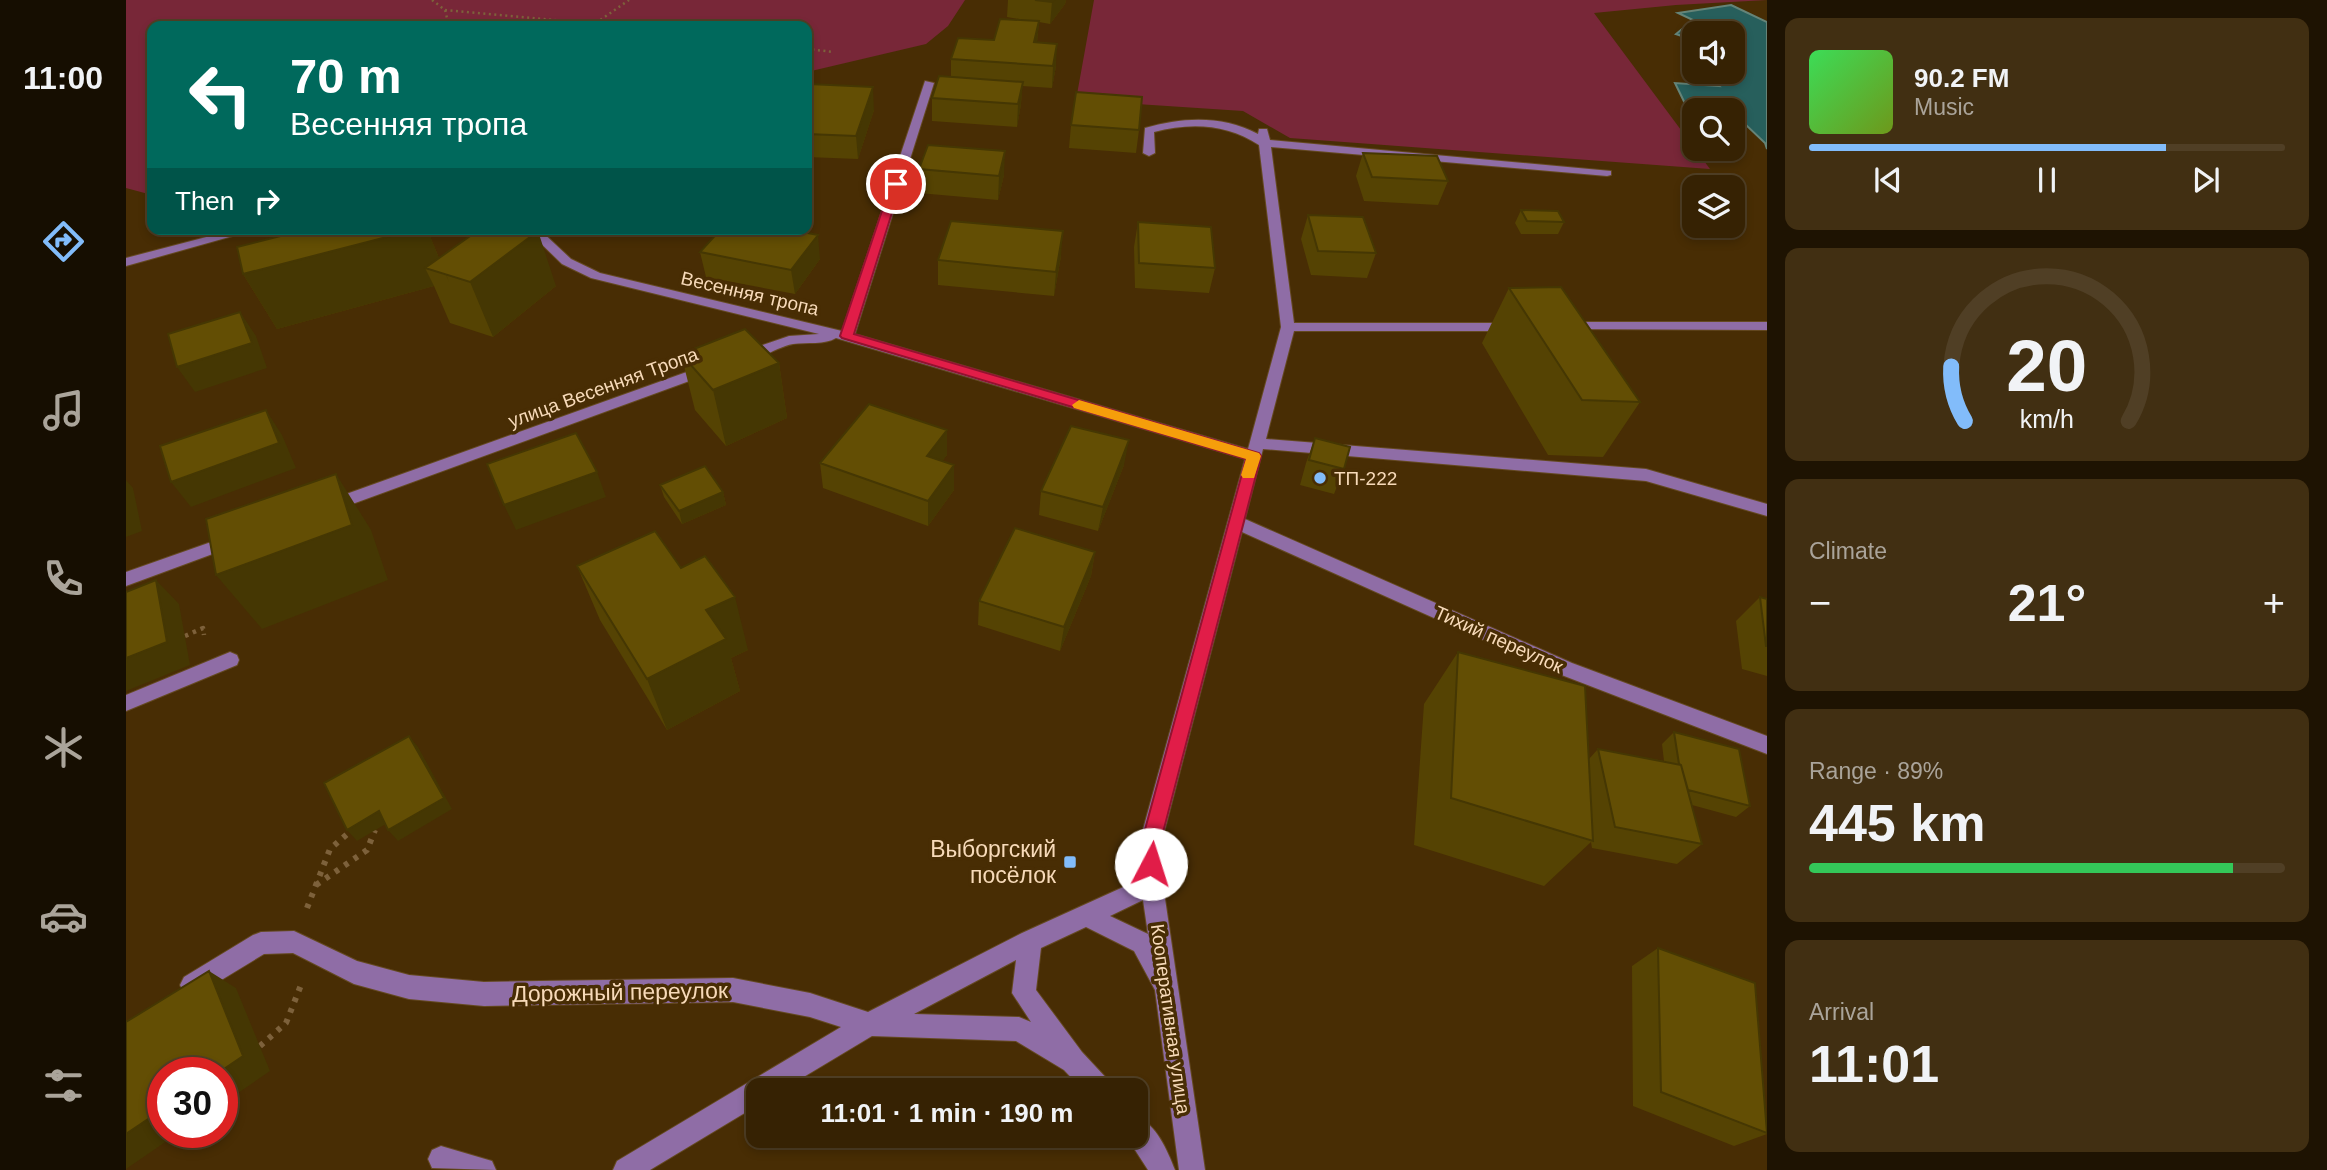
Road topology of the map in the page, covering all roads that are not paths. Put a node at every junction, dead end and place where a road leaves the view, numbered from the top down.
1 (929, 83) dead end
2 (1263, 137) junction
3 (1149, 153) dead end
4 (1607, 173) dead end
5 (229, 235) edge
6 (538, 235) edge
7 (126, 262) edge
8 (1767, 326) edge
9 (1288, 327) junction
10 (1520, 327) edge
11 (1548, 327) edge
12 (847, 336) junction
13 (1255, 449) junction
14 (321, 509) edge
15 (1767, 510) edge
16 (1236, 523) junction
17 (243, 537) edge
18 (126, 579) edge
19 (230, 660) dead end
20 (126, 703) edge
21 (1767, 744) edge
22 (1152, 885) junction
23 (1085, 915) junction
24 (1030, 941) junction
25 (1167, 994) junction
26 (171, 998) edge
27 (869, 1024) junction
28 (1073, 1061) junction
29 (780, 1078) edge
30 (1089, 1078) edge
31 (746, 1098) edge
32 (1148, 1142) edge
33 (441, 1159) dead end
34 (483, 1170) edge
35 (626, 1170) edge
36 (1162, 1170) edge
37 (1192, 1170) edge

1 - 12 street
2 - 3 street
2 - 4 street
2 - 9 street, Кооперативная улица
5 - 7 street
6 - 12 street, Весенняя тропа
8 - 11 street
9 - 10 street
9 - 13 street, Кооперативная улица
12 - 13 street, Весенняя тропа
12 - 14 street, улица Весенняя Тропа
13 - 15 street, Весенняя тропа
13 - 16 street, Кооперативная улица
16 - 21 street, Тихий переулок
16 - 22 street, Кооперативная улица
17 - 18 street
19 - 20 street
22 - 23 street
22 - 25 street, Кооперативная улица
23 - 24 street
23 - 25 street
24 - 27 street
24 - 28 street
25 - 37 street, Кооперативная улица
26 - 27 street, Дорожный переулок
27 - 28 street, Дорожный переулок
27 - 29 street
28 - 30 street
31 - 35 street
32 - 36 street
33 - 34 street

